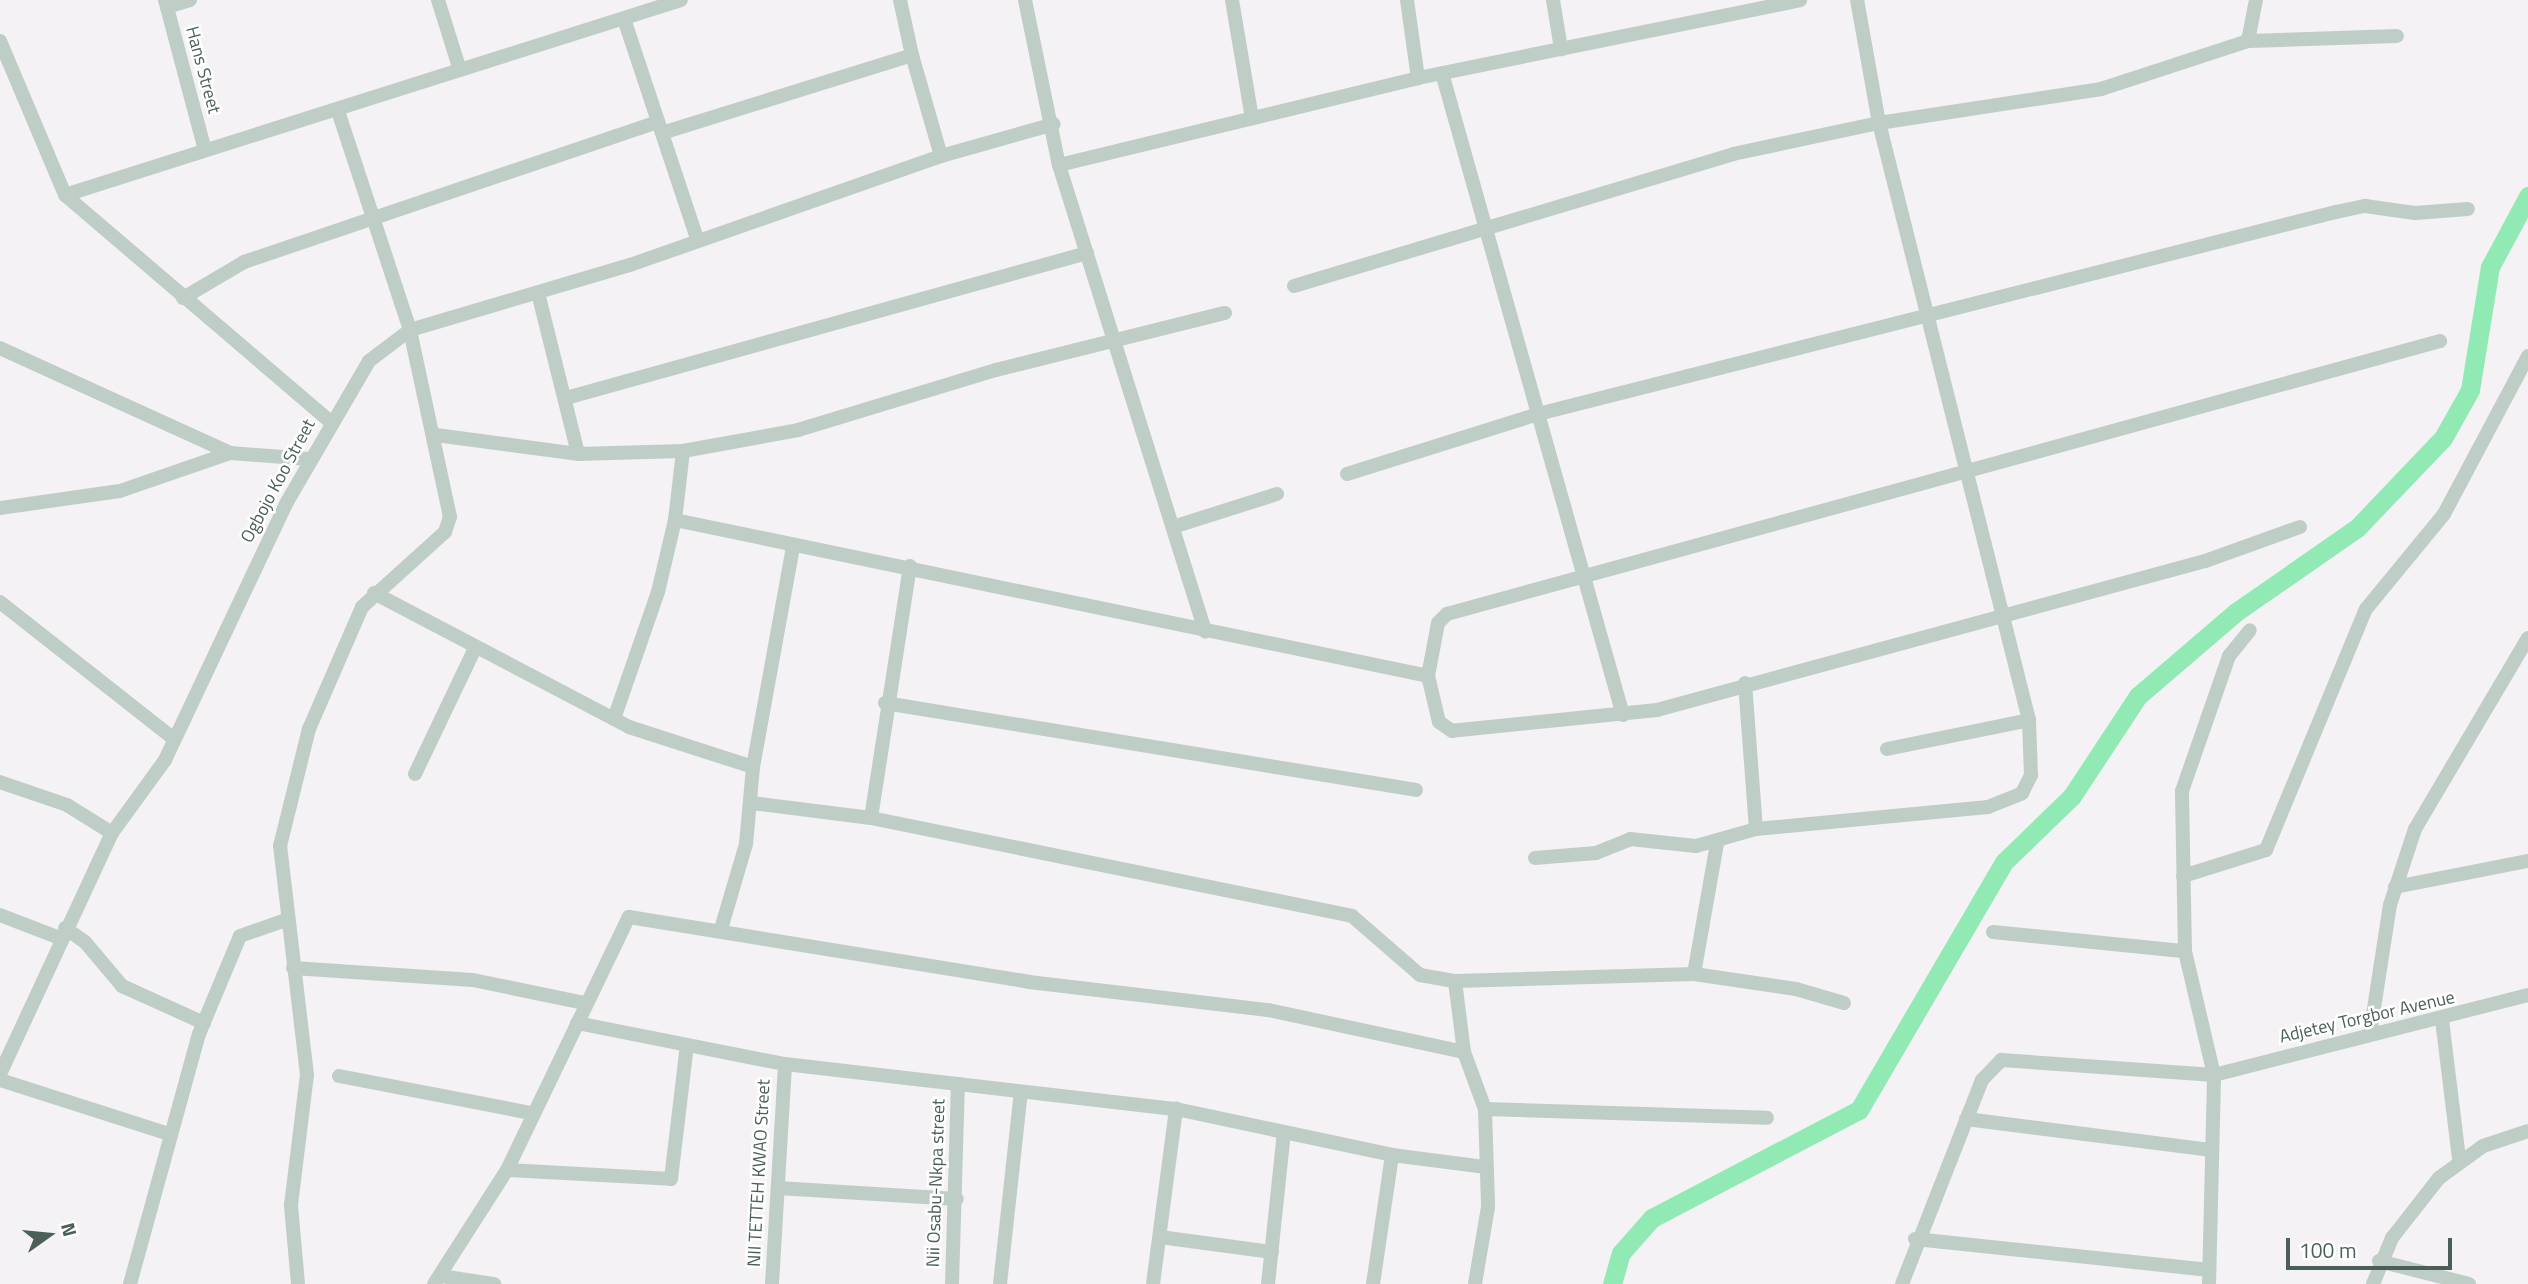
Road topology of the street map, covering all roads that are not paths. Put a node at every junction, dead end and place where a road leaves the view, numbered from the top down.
1 (190, 0) edge
2 (438, 0) edge
3 (681, 0) edge
4 (900, 0) edge
5 (1025, 0) edge
6 (1232, 0) edge
7 (1406, 0) edge
8 (1553, 0) edge
9 (1800, 0) edge
10 (1857, 0) edge
11 (2256, 0) edge
12 (166, 3) edge
13 (624, 19) junction
14 (2397, 36) dead end
15 (0, 41) edge
16 (2248, 41) junction
17 (1561, 49) junction
18 (912, 55) junction
19 (458, 67) junction
20 (1442, 74) junction
21 (1418, 78) junction
22 (338, 111) junction
23 (1252, 118) junction
24 (1879, 122) junction
25 (1054, 124) junction
26 (660, 127) junction
27 (205, 149) junction
28 (941, 156) junction
29 (1059, 165) junction
30 (65, 195) junction
31 (2469, 209) dead end
32 (372, 220) junction
33 (1486, 232) junction
34 (697, 239) junction
35 (1087, 253) junction
36 (1294, 286) dead end
37 (538, 293) junction
38 (183, 299) junction
39 (1226, 313) dead end
40 (1929, 320) junction
41 (410, 330) junction
42 (1116, 341) junction
43 (2440, 341) dead end
44 (0, 348) edge
45 (2528, 356) edge
46 (566, 398) junction
47 (1538, 414) junction
48 (331, 422) junction
49 (436, 435) junction
50 (683, 451) junction
51 (230, 453) junction
52 (578, 454) junction
53 (309, 459) junction
54 (1967, 468) junction
55 (1347, 474) dead end
56 (1277, 494) dead end
57 (0, 508) edge
58 (675, 520) junction
59 (1176, 526) junction
60 (2300, 527) dead end
61 (793, 546) junction
62 (910, 566) junction
63 (1583, 572) junction
64 (374, 593) junction
65 (0, 602) edge
66 (2003, 611) junction
67 (2250, 630) dead end
68 (1205, 632) junction
69 (2528, 638) edge
70 (475, 648) junction
71 (1428, 676) junction
72 (1745, 683) junction
73 (885, 703) junction
74 (1623, 715) junction
75 (615, 716) junction
76 (2029, 720) junction
77 (174, 739) junction
78 (1887, 749) dead end
79 (753, 767) junction
80 (415, 774) dead end
81 (0, 782) edge
82 (1416, 790) dead end
83 (752, 803) junction
84 (871, 818) junction
85 (1756, 829) junction
86 (112, 833) junction
87 (1717, 843) junction
88 (1535, 858) dead end
89 (2528, 861) edge
90 (2183, 876) junction
91 (2395, 887) junction
92 (0, 915) edge
93 (283, 921) junction
94 (720, 929) junction
95 (1993, 932) dead end
96 (62, 933) junction
97 (2185, 951) junction
98 (293, 968) junction
99 (1694, 974) junction
100 (1455, 981) junction
101 (2528, 995) edge
102 (584, 1003) junction
103 (1844, 1003) dead end
104 (2442, 1020) junction
105 (204, 1023) junction
106 (577, 1023) junction
107 (2370, 1034) junction
108 (687, 1045) junction
109 (1464, 1052) junction
110 (785, 1064) junction
111 (0, 1074) edge
112 (2214, 1075) junction
113 (340, 1076) dead end
114 (0, 1080) edge
115 (958, 1084) junction
116 (1021, 1092) junction
117 (1485, 1109) junction
118 (1176, 1110) junction
119 (532, 1114) junction
120 (1767, 1118) dead end
121 (1966, 1119) junction
122 (2528, 1131) edge
123 (1284, 1133) junction
124 (169, 1134) junction
125 (2212, 1150) junction
126 (1392, 1155) junction
127 (2459, 1159) junction
128 (1486, 1167) junction
129 (507, 1170) junction
130 (778, 1188) junction
131 (957, 1199) junction
132 (1160, 1237) junction
133 (1915, 1239) junction
134 (1272, 1252) junction
135 (2379, 1261) junction
136 (2209, 1277) edge
137 (438, 1280) edge
138 (130, 1284) edge
139 (298, 1284) edge
140 (494, 1284) edge
141 (772, 1284) edge
142 (951, 1284) edge
143 (1000, 1284) edge
144 (1153, 1284) edge
145 (1268, 1284) edge
146 (1373, 1284) edge
147 (1475, 1284) edge
148 (1902, 1284) edge
149 (2373, 1284) edge
150 (2469, 1284) edge

1 - 12 street
2 - 19 street
3 - 13 street
4 - 18 street
5 - 25 street
6 - 23 street
7 - 21 street
8 - 17 street
9 - 17 street
10 - 24 street
11 - 16 street
12 - 27 street, Hans Street
13 - 19 street
13 - 26 street
14 - 16 street
15 - 30 street
16 - 24 street
17 - 20 street
18 - 26 street
18 - 28 street
19 - 22 street
20 - 21 street
20 - 33 street
21 - 23 street
22 - 27 street
22 - 32 street
23 - 29 street
24 - 33 street
24 - 40 street
25 - 28 street
25 - 29 street
26 - 32 street
26 - 34 street
27 - 30 street
28 - 34 street
29 - 35 street
30 - 38 street
31 - 40 street
32 - 38 street
32 - 41 street
33 - 36 street
33 - 47 street
34 - 37 street
35 - 42 street
35 - 46 street
37 - 41 street
37 - 46 street
38 - 48 street
39 - 42 street
40 - 47 street
40 - 54 street
41 - 48 street, Ogbojo Koo Street
41 - 49 street
42 - 50 street
42 - 59 street
43 - 54 street
44 - 51 street
45 - 90 street
46 - 52 street
47 - 55 street
47 - 63 street
48 - 53 street, Ogbojo Koo Street
49 - 52 street
49 - 64 street
50 - 52 street
50 - 58 street
51 - 53 street
51 - 57 street
53 - 77 street, Ogbojo Koo Street
54 - 63 street
54 - 66 street
56 - 59 street
58 - 61 street
58 - 75 street
59 - 68 street
60 - 66 street
61 - 62 street
61 - 79 street
62 - 68 street
62 - 73 street
63 - 71 street
63 - 74 street
64 - 70 street
64 - 93 street
65 - 77 street
66 - 72 street
66 - 76 street
67 - 90 street
68 - 71 street
69 - 91 street
70 - 75 street
70 - 80 street
71 - 74 street
72 - 74 street
72 - 85 street
73 - 82 street
73 - 84 street
75 - 79 street
76 - 78 street
76 - 85 street
77 - 86 street, Ogbojo Koo Street
79 - 83 street
81 - 86 street
83 - 84 street
83 - 94 street
84 - 100 street
85 - 87 street
86 - 96 street, Ogbojo Koo Street
87 - 88 street
87 - 99 street
89 - 91 street
90 - 97 street
91 - 107 street
92 - 96 street
93 - 98 street
93 - 105 street
94 - 102 street
94 - 109 street
95 - 97 street
96 - 105 street
96 - 111 street, Ogbojo Koo Street
97 - 112 street
98 - 102 street
98 - 139 street
99 - 100 street
99 - 103 street
100 - 109 street
101 - 104 street, Adjetey Torgbor Avenue
102 - 106 street
104 - 107 street, Adjetey Torgbor Avenue
104 - 127 street
105 - 124 street
106 - 108 street
106 - 119 street
107 - 112 street, Adjetey Torgbor Avenue
108 - 110 street
108 - 129 street
109 - 117 street
110 - 115 street
110 - 130 street, NII TETTEH KWAO Street
112 - 121 street, Adjetey Torgbor Avenue
112 - 125 street
113 - 119 street
114 - 124 street
115 - 116 street
115 - 131 street, Nii Osabu-Nkpa street
116 - 118 street
116 - 143 street
117 - 120 street
117 - 128 street
118 - 123 street
118 - 132 street
119 - 129 street
121 - 125 street
121 - 133 street
122 - 127 street
123 - 126 street
123 - 134 street
124 - 138 street
125 - 136 street
126 - 128 street
126 - 146 street
127 - 135 street
128 - 147 street
129 - 137 street
130 - 131 street
130 - 141 street, NII TETTEH KWAO Street
131 - 142 street, Nii Osabu-Nkpa street
132 - 134 street
132 - 144 street
133 - 136 street
133 - 148 street
134 - 145 street
135 - 149 street
135 - 150 street
137 - 140 street

